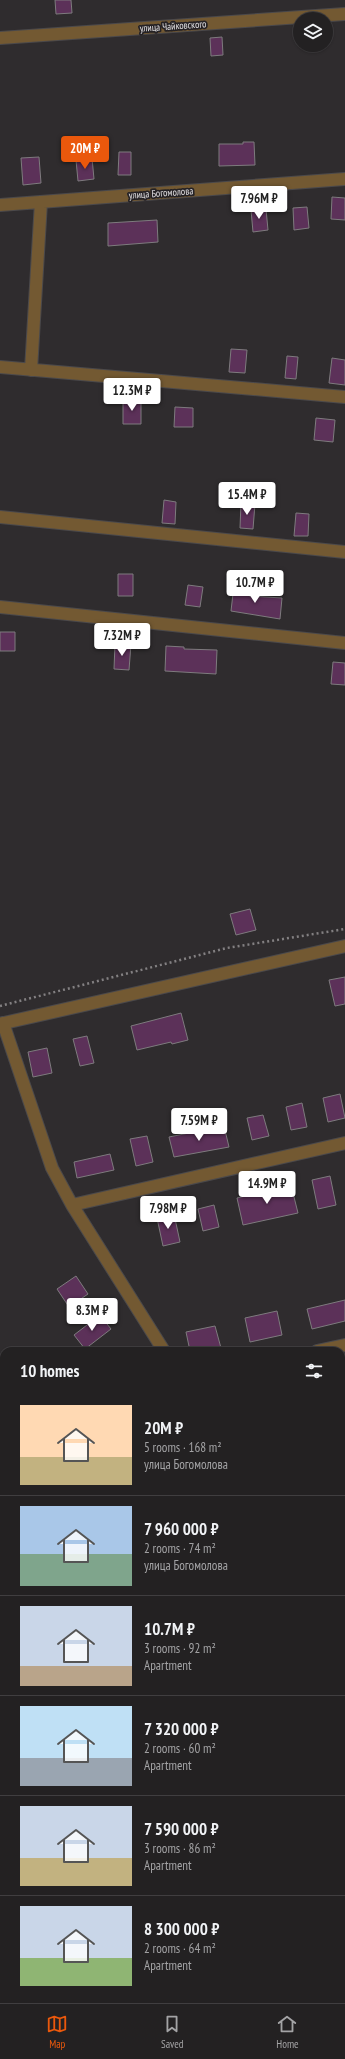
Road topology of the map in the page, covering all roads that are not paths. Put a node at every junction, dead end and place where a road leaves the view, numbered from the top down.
1 (345, 14) edge
2 (0, 38) edge
3 (345, 179) edge
4 (41, 202) junction
5 (0, 205) edge
6 (0, 367) edge
7 (31, 370) junction
8 (345, 397) edge
9 (0, 517) edge
10 (345, 552) edge
11 (0, 608) edge
12 (345, 643) edge
13 (345, 946) edge
14 (2, 1024) edge
15 (345, 1143) edge
16 (72, 1205) junction
17 (161, 1347) edge

1 - 2 street, улица Чайковского
3 - 4 street, улица Богомолова
4 - 5 street, улица Богомолова
4 - 7 street
6 - 7 street
7 - 8 street
9 - 10 street
11 - 12 street
13 - 14 street
14 - 16 street
15 - 16 street
16 - 17 street

